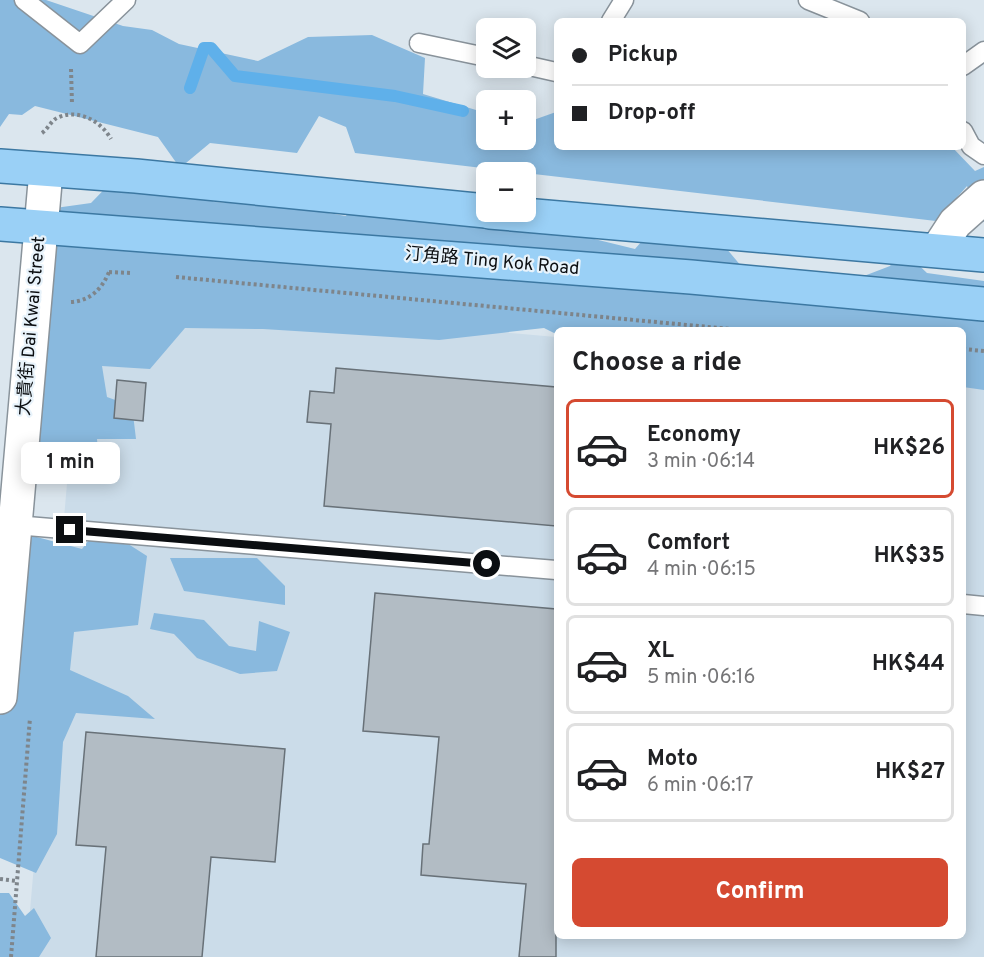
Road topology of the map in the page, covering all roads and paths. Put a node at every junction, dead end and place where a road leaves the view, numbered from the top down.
1 (24, 0) edge
2 (126, 0) edge
3 (624, 0) edge
4 (808, 0) edge
5 (613, 18) edge
6 (853, 18) edge
7 (419, 42) dead end
8 (984, 51) edge
9 (476, 55) edge
10 (966, 64) edge
11 (536, 67) edge
12 (554, 72) edge
13 (36, 134) dead end
14 (966, 137) edge
15 (113, 143) dead end
16 (984, 155) edge
17 (0, 167) edge
18 (46, 171) junction
19 (984, 197) edge
20 (476, 210) edge
21 (536, 215) edge
22 (0, 224) edge
23 (41, 228) junction
24 (938, 249) junction
25 (984, 255) edge
26 (138, 274) dead end
27 (170, 276) dead end
28 (65, 302) dead end
29 (984, 304) edge
30 (709, 327) edge
31 (966, 349) edge
32 (984, 351) edge
33 (15, 525) junction
34 (554, 570) edge
35 (966, 604) edge
36 (984, 606) edge
37 (0, 698) edge
38 (0, 879) edge
39 (17, 881) dead end

1 - 2 lane
3 - 5 lane
4 - 6 lane
7 - 9 lane
8 - 10 lane
11 - 12 lane
13 - 15 path
14 - 16 lane
17 - 18 main road
18 - 20 main road
18 - 23 street, 大貴街 Dai Kwai Street
19 - 24 street
21 - 24 main road
22 - 23 main road, 汀角路 Ting Kok Road
23 - 29 main road, 汀角路 Ting Kok Road
23 - 33 street, 大貴街 Dai Kwai Street
24 - 25 main road
26 - 28 path
27 - 30 path
31 - 32 path
33 - 34 lane
33 - 37 street, 大貴街 Dai Kwai Street
35 - 36 lane
38 - 39 path

